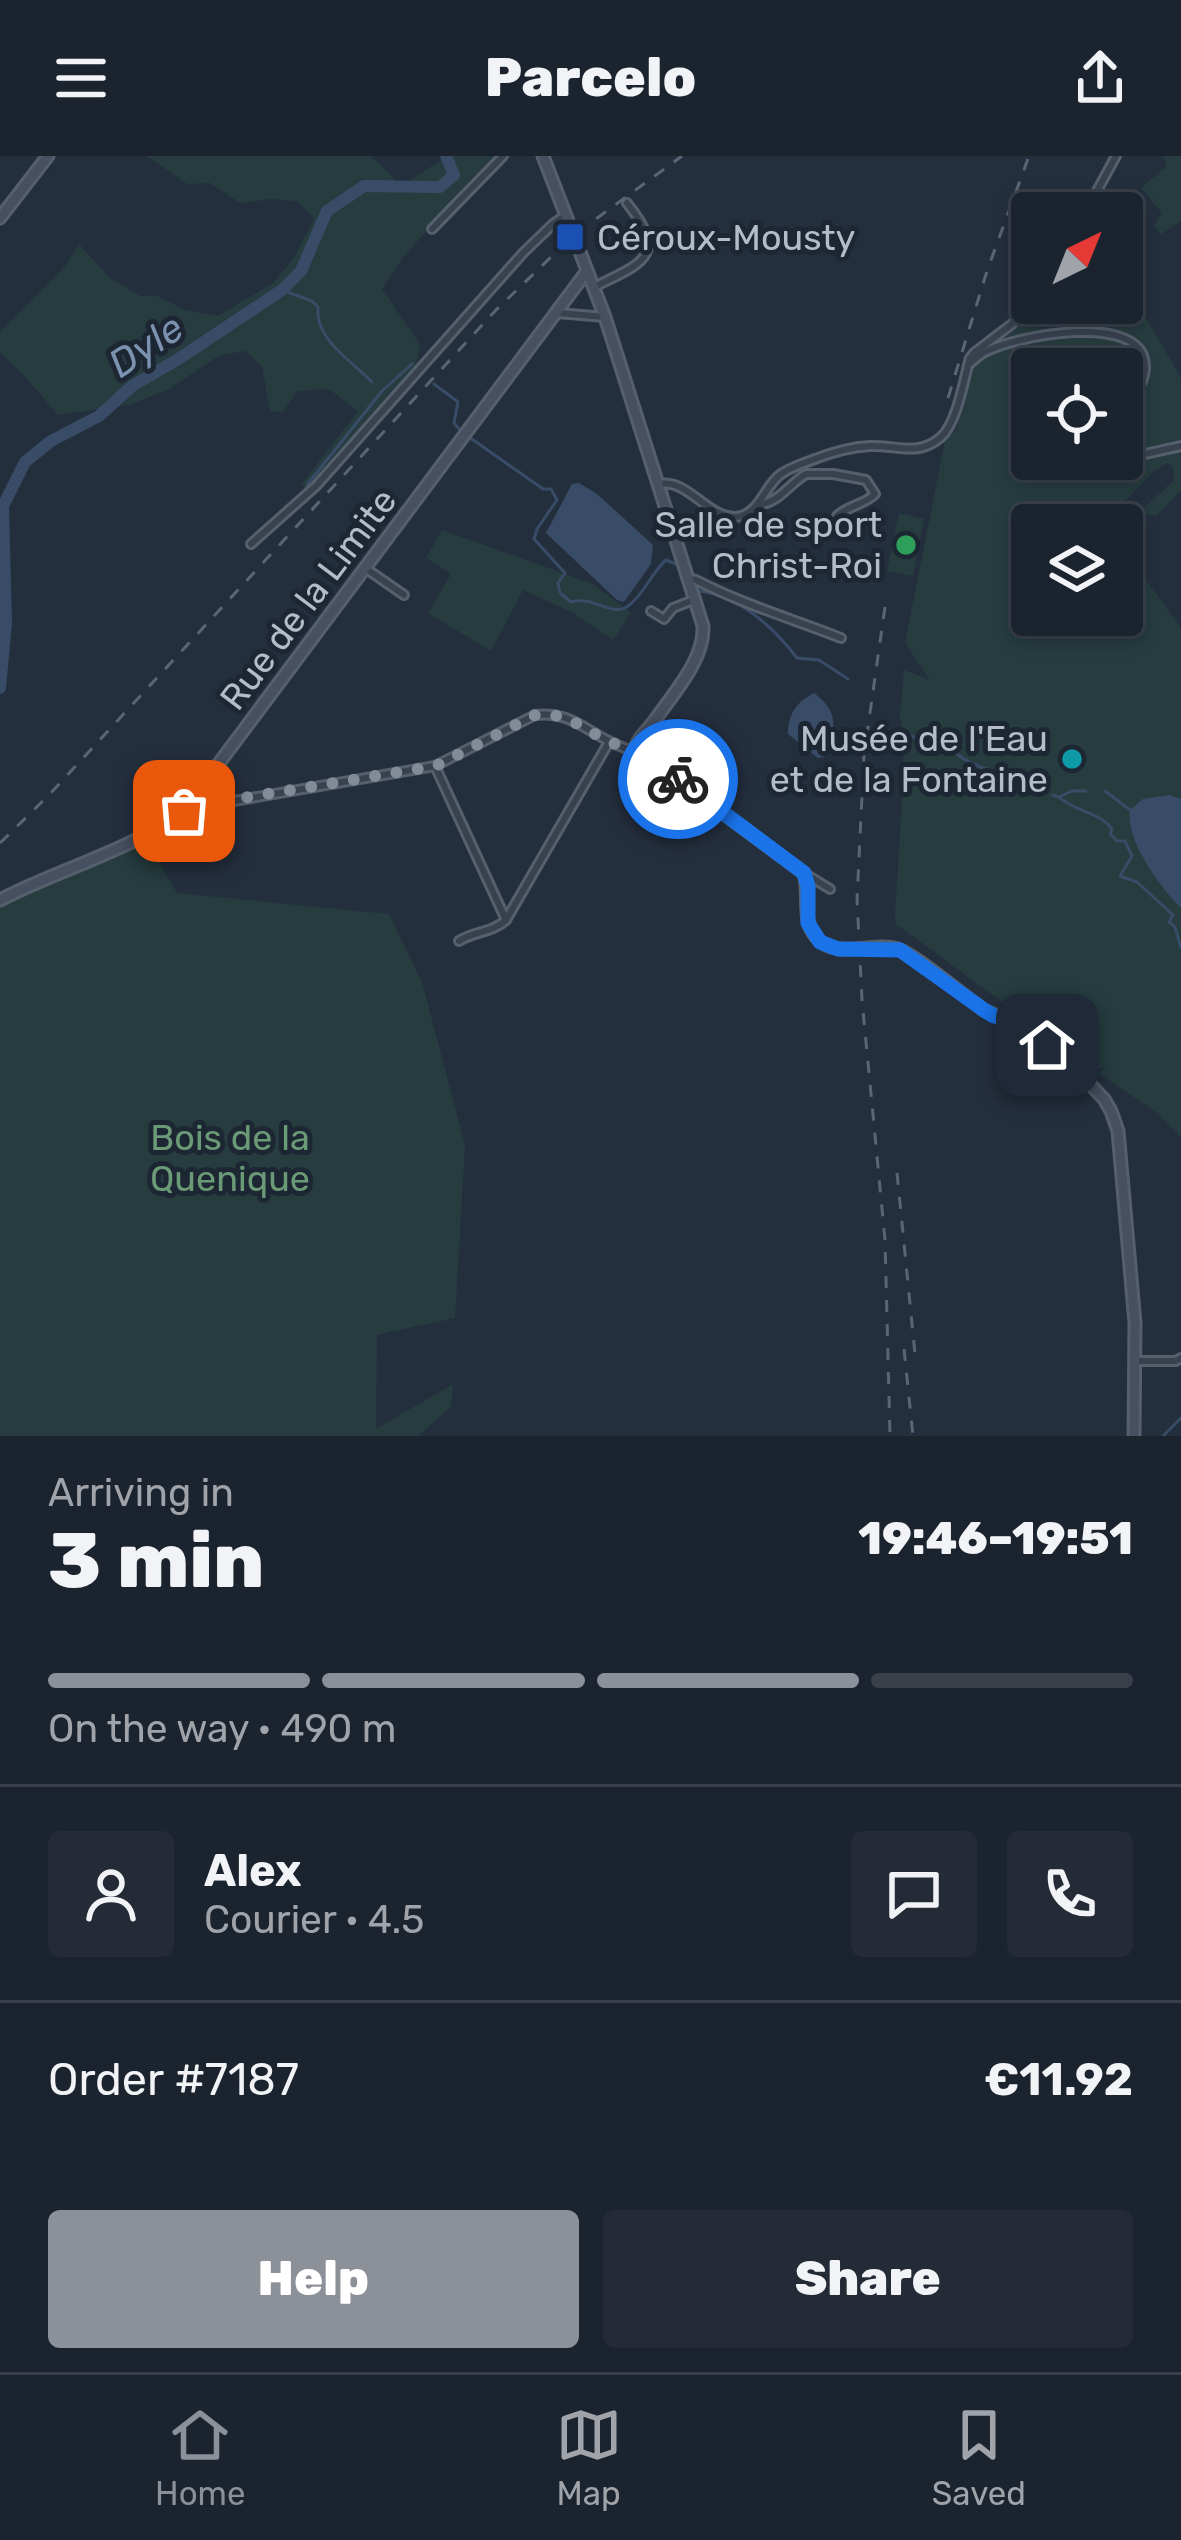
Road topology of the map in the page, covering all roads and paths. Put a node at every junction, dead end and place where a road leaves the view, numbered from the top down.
1 (48, 156) edge
2 (503, 156) edge
3 (543, 156) edge
4 (1117, 156) edge
5 (1097, 192) edge
6 (627, 203) dead end
7 (566, 215) junction
8 (0, 218) edge
9 (432, 229) dead end
10 (587, 271) junction
11 (594, 287) junction
12 (555, 313) junction
13 (605, 317) junction
14 (1012, 324) edge
15 (1138, 348) edge
16 (968, 365) junction
17 (1181, 446) edge
18 (1143, 454) edge
19 (659, 485) junction
20 (758, 505) junction
21 (837, 516) dead end
22 (250, 544) dead end
23 (364, 568) junction
24 (690, 580) junction
25 (404, 596) dead end
26 (696, 599) junction
27 (650, 611) dead end
28 (842, 638) dead end
29 (609, 742) junction
30 (643, 749) junction
31 (436, 766) junction
32 (197, 794) junction
33 (207, 804) junction
34 (184, 811) junction
35 (804, 873) junction
36 (830, 889) dead end
37 (0, 900) edge
38 (506, 920) junction
39 (459, 941) dead end
40 (1181, 1358) edge
41 (1135, 1361) junction
42 (1134, 1436) edge

1 - 8 street
2 - 9 street
3 - 7 street
4 - 5 street
6 - 11 street
7 - 10 street
7 - 22 street
10 - 11 street
10 - 12 street, Rue de la Limite
11 - 13 street
12 - 13 street
12 - 23 street, Rue de la Limite
13 - 19 street
14 - 16 street
15 - 16 street
16 - 20 street
17 - 18 street
19 - 20 street
19 - 24 street
20 - 21 street
23 - 25 street
23 - 32 street, Rue de la Limite
24 - 26 street
24 - 28 street
26 - 27 street
26 - 30 street
29 - 30 street
29 - 31 street
29 - 38 street
30 - 35 street
31 - 33 street
31 - 38 street
32 - 33 street
32 - 34 street, Rue de la Limite
33 - 34 street
34 - 37 street, Rue de la Limite
35 - 36 street
35 - 41 street
38 - 39 street
40 - 41 street
41 - 42 street

